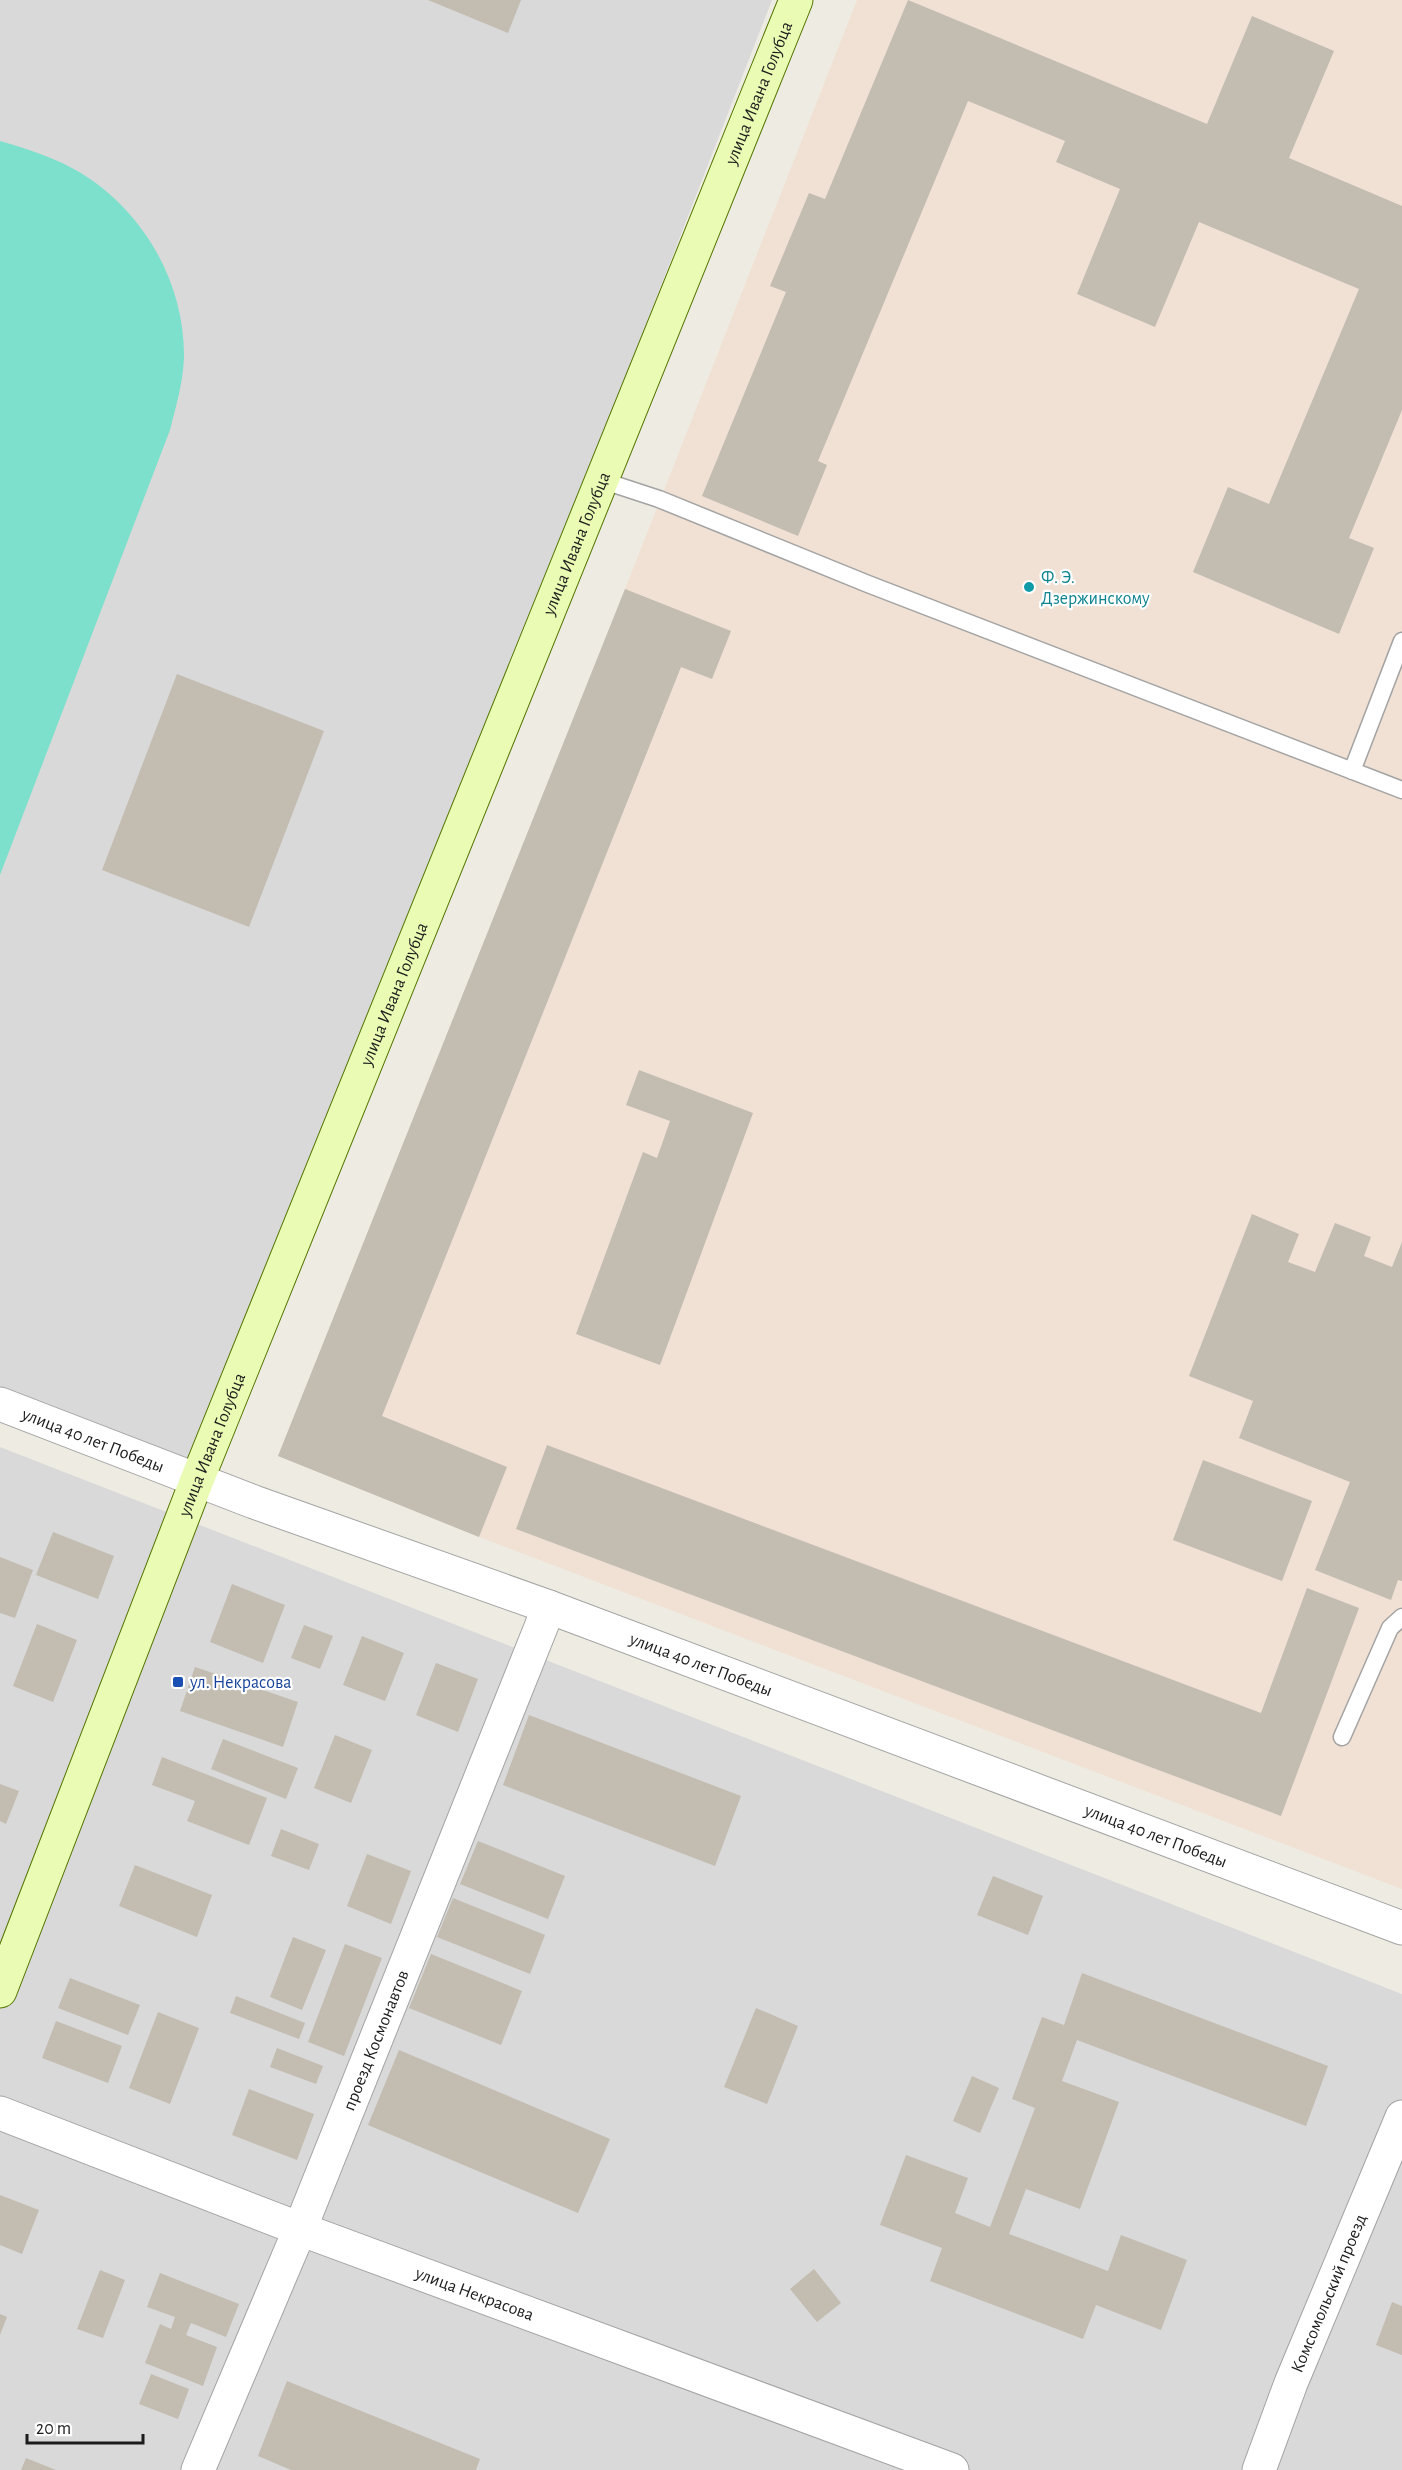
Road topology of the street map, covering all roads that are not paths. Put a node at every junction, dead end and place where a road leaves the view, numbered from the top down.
1 (796, 0) edge
2 (601, 480) junction
3 (1402, 641) edge
4 (1352, 771) junction
5 (1402, 790) edge
6 (0, 1404) edge
7 (197, 1480) junction
8 (549, 1607) junction
9 (1402, 1617) edge
10 (1342, 1737) dead end
11 (1402, 1928) edge
12 (0, 1991) edge
13 (0, 2113) edge
14 (1402, 2117) edge
15 (300, 2229) junction
16 (198, 2470) edge
17 (952, 2470) edge
18 (1259, 2470) edge

1 - 2 street, улица Ивана Голубца
2 - 4 lane
2 - 7 street, улица Ивана Голубца
3 - 4 lane
4 - 5 lane
6 - 7 street, улица 40 лет Победы
7 - 8 street, улица 40 лет Победы
7 - 12 street, улица Ивана Голубца
8 - 11 street, улица 40 лет Победы
8 - 15 street, проезд Космонавтов
9 - 10 lane
13 - 15 street, улица Некрасова
14 - 18 street, Комсомольский проезд
15 - 16 street, проезд Космонавтов
15 - 17 street, улица Некрасова

